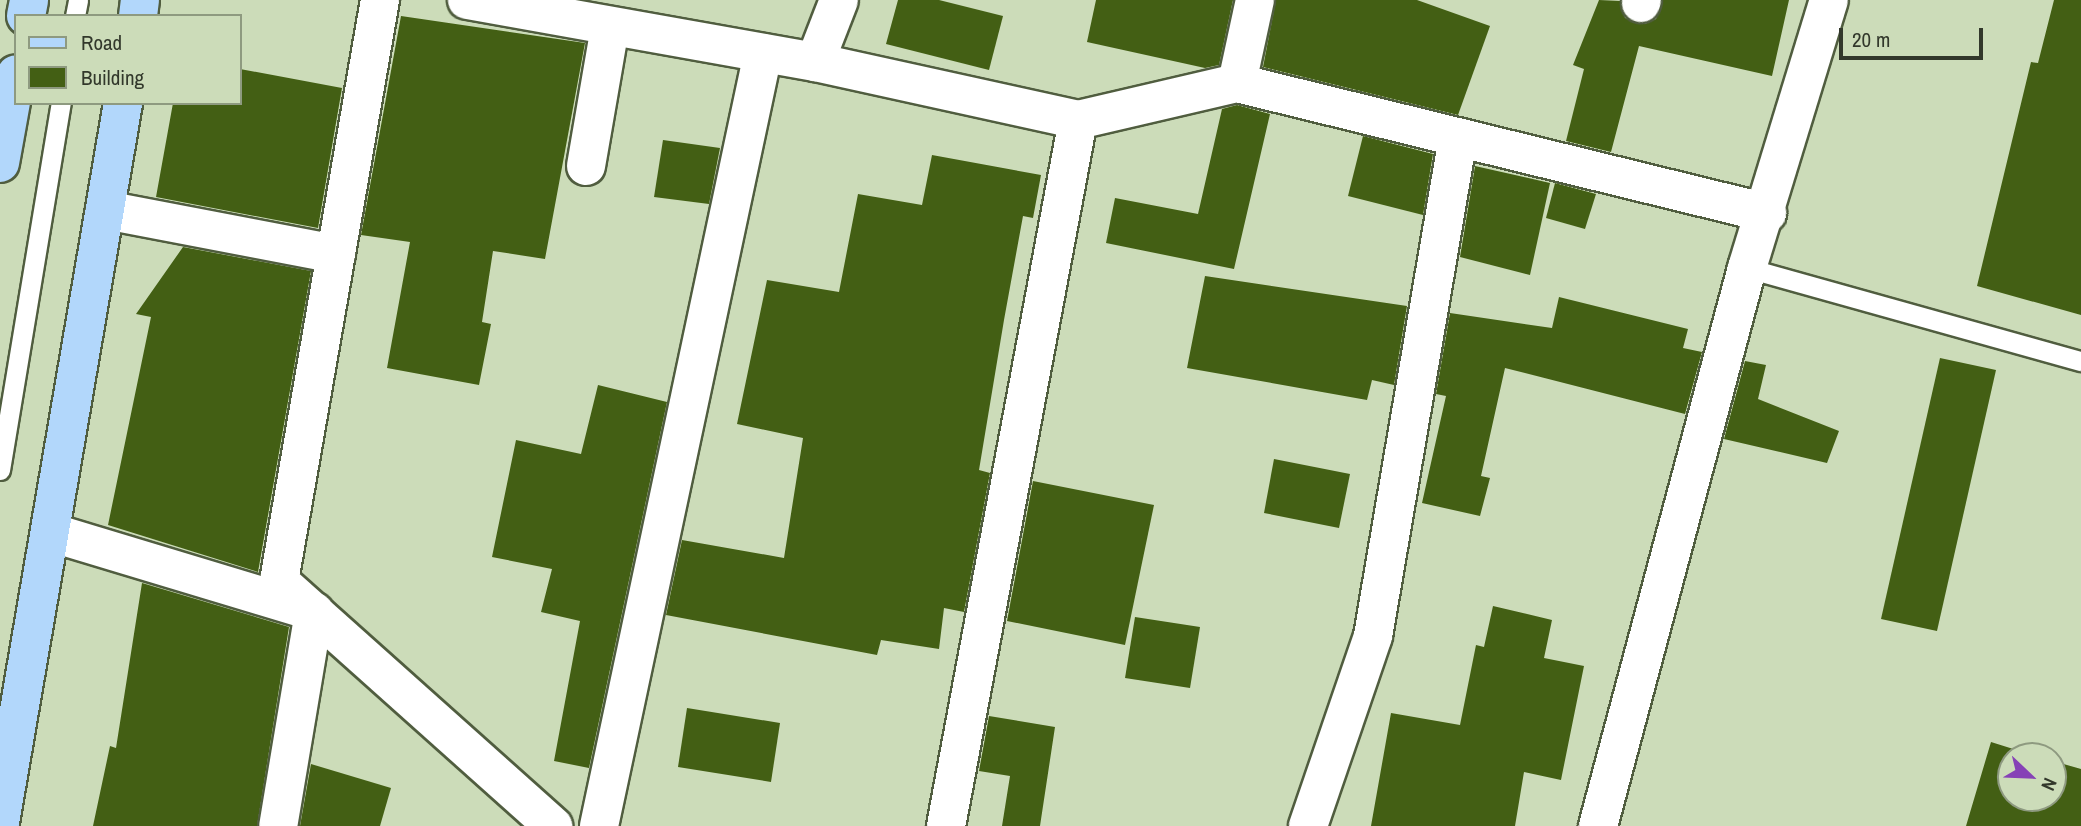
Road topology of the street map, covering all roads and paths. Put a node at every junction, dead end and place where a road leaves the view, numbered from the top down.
1 (380, 0) edge
2 (467, 0) edge
3 (839, 0) edge
4 (1255, 0) edge
5 (1829, 0) edge
6 (610, 27) junction
7 (763, 53) junction
8 (815, 62) junction
9 (1237, 83) junction
10 (14, 85) edge
11 (61, 105) edge
12 (123, 105) edge
13 (1079, 120) junction
14 (1458, 138) junction
15 (0, 163) edge
16 (586, 166) dead end
17 (105, 209) junction
18 (1767, 213) junction
19 (336, 254) junction
20 (1747, 268) junction
21 (2081, 361) edge
22 (0, 470) edge
23 (53, 533) junction
24 (314, 612) junction
25 (0, 822) edge
26 (278, 826) edge
27 (553, 826) edge
28 (599, 826) edge
29 (946, 826) edge
30 (1308, 826) edge
31 (1598, 826) edge

1 - 19 street
2 - 6 street
3 - 8 street
4 - 9 street
5 - 18 street
6 - 7 street
6 - 16 street
7 - 8 street
7 - 28 street
8 - 13 street
9 - 13 street
9 - 14 street
10 - 15 main road
11 - 22 lane
12 - 17 main road
13 - 29 street
14 - 18 street
14 - 30 street
17 - 19 street
17 - 23 main road
18 - 20 street
19 - 24 street
20 - 21 lane
20 - 31 street
23 - 24 street
23 - 25 main road
24 - 26 street
24 - 27 street

